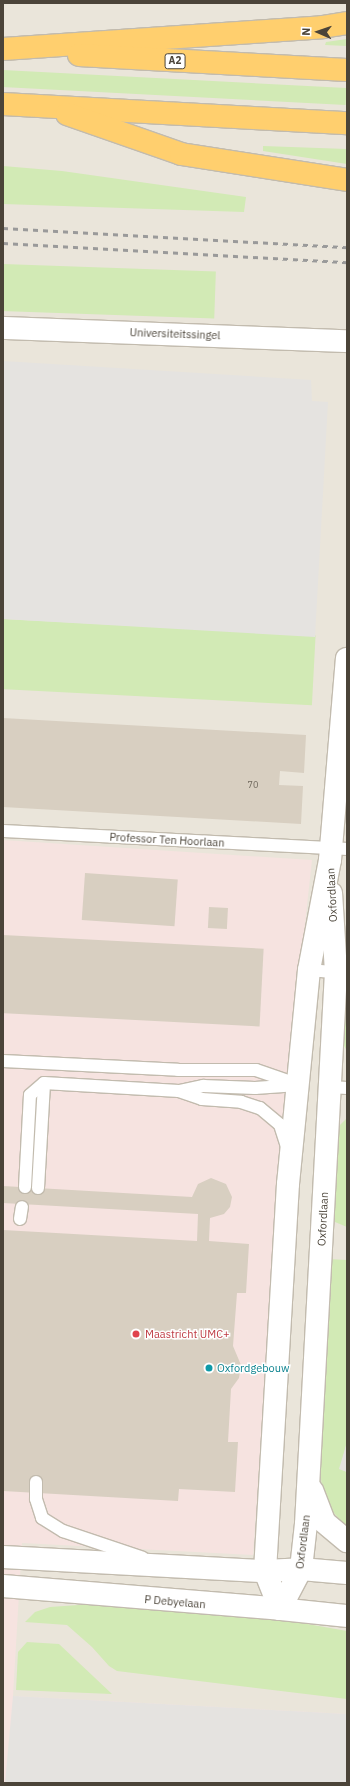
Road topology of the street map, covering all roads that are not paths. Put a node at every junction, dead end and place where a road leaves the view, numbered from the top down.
1 (347, 23) edge
2 (3, 50) edge
3 (347, 70) edge
4 (3, 104) edge
5 (42, 106) junction
6 (347, 123) edge
7 (347, 180) edge
8 (3, 328) edge
9 (347, 341) edge
10 (347, 659) edge
11 (344, 731) edge
12 (3, 831) edge
13 (336, 853) edge
14 (309, 970) junction
15 (342, 972) edge
16 (3, 1061) edge
17 (44, 1083) junction
18 (298, 1085) junction
19 (338, 1088) edge
20 (179, 1091) junction
21 (288, 1184) junction
22 (25, 1186) dead end
23 (38, 1188) dead end
24 (309, 1476) junction
25 (36, 1482) dead end
26 (347, 1542) edge
27 (3, 1557) edge
28 (167, 1567) junction
29 (301, 1569) junction
30 (265, 1571) junction
31 (347, 1573) edge
32 (3, 1586) edge
33 (280, 1609) junction
34 (347, 1616) edge

1 - 2 highway, A2
2 - 3 highway, A2
4 - 5 highway
5 - 6 highway
5 - 7 highway
8 - 9 street, Universiteitssingel
10 - 11 street, Oxfordlaan
11 - 13 street, Oxfordlaan
12 - 13 lane, Professor Ten Hoorlaan
13 - 14 street, Oxfordlaan
13 - 15 street, Oxfordlaan
14 - 15 lane
14 - 18 street, Oxfordlaan
15 - 19 street, Oxfordlaan
16 - 18 lane
17 - 20 lane
17 - 22 lane
17 - 23 lane
18 - 19 street
18 - 20 lane
18 - 21 street, Oxfordlaan
19 - 24 street, Oxfordlaan
20 - 21 lane
21 - 30 street, Oxfordlaan
24 - 26 street
24 - 29 street, Oxfordlaan
25 - 28 lane
27 - 28 street
28 - 30 street
29 - 30 street
29 - 31 street
29 - 33 street, Oxfordlaan
30 - 33 street, Oxfordlaan
32 - 33 street, P Debyelaan
33 - 34 street, P Debyelaan

